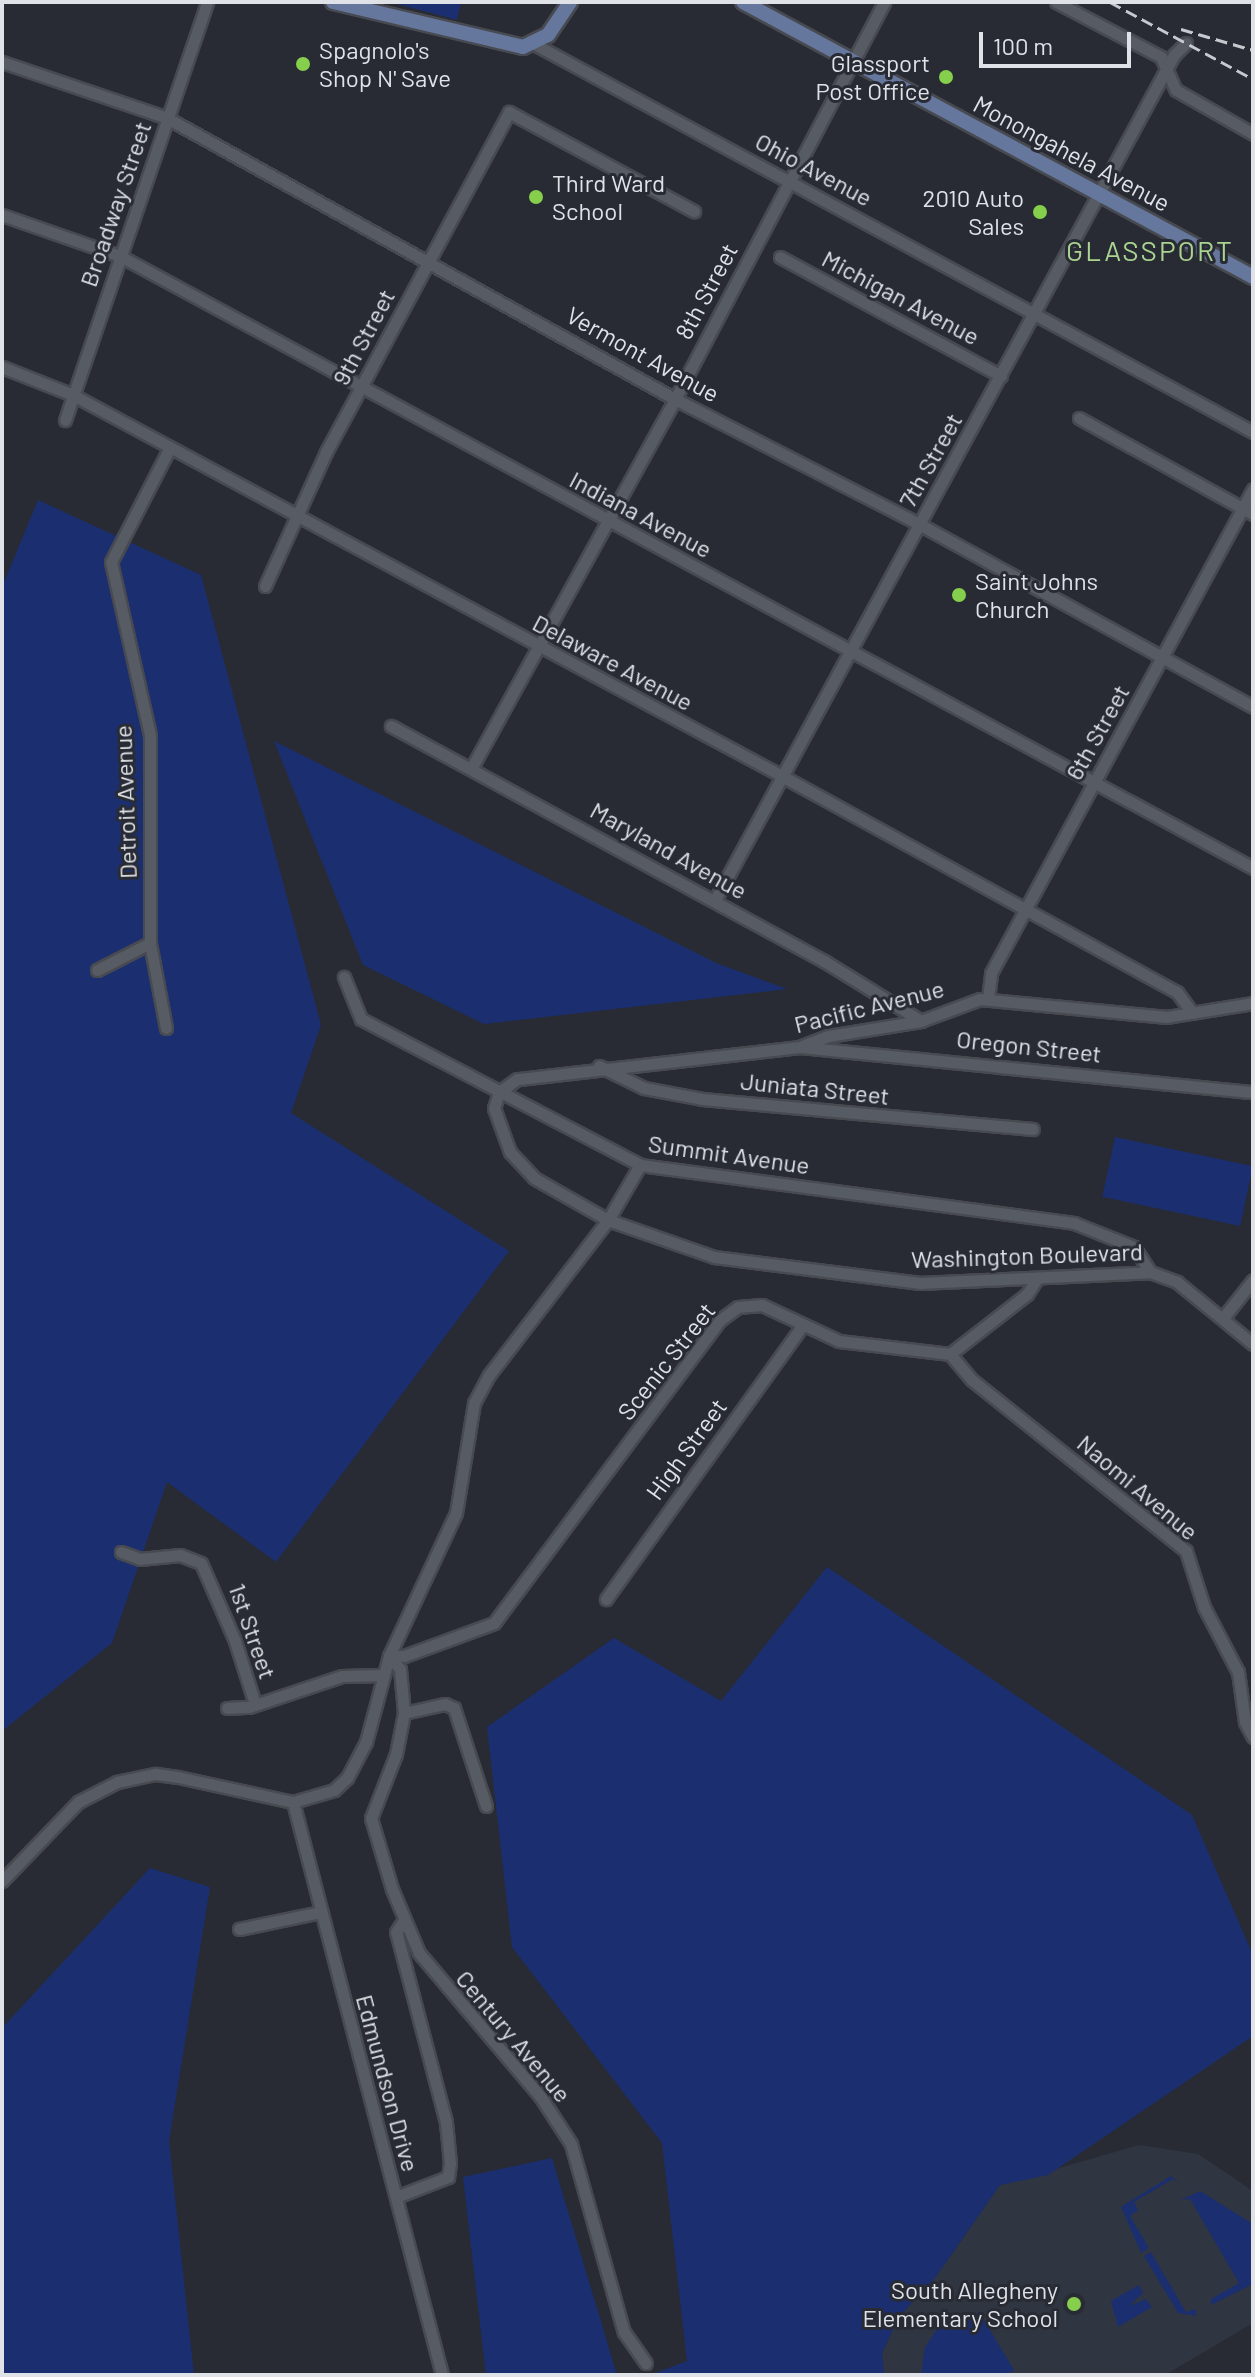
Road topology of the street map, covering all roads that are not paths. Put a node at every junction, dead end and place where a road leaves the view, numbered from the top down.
1 (207, 2) edge
2 (333, 2) edge
3 (570, 2) edge
4 (743, 2) edge
5 (884, 2) edge
6 (1056, 2) edge
7 (1186, 43) dead end
8 (536, 45) junction
9 (852, 60) junction
10 (2, 62) edge
11 (1167, 69) junction
12 (167, 118) junction
13 (1253, 134) edge
14 (789, 181) junction
15 (1100, 192) junction
16 (694, 211) dead end
17 (2, 215) edge
18 (120, 256) junction
19 (780, 257) dead end
20 (430, 260) junction
21 (1253, 277) edge
22 (1034, 313) junction
23 (2, 367) edge
24 (1001, 376) junction
25 (361, 388) junction
26 (73, 395) junction
27 (675, 399) junction
28 (1079, 418) dead end
29 (65, 420) dead end
30 (1253, 432) edge
31 (170, 447) junction
32 (1253, 489) edge
33 (1248, 512) edge
34 (296, 513) junction
35 (606, 520) junction
36 (919, 524) junction
37 (265, 586) dead end
38 (538, 647) junction
39 (850, 651) junction
40 (1163, 659) junction
41 (1253, 707) edge
42 (391, 726) dead end
43 (472, 767) junction
44 (782, 776) junction
45 (1094, 782) junction
46 (1253, 868) edge
47 (715, 900) junction
48 (1026, 909) junction
49 (150, 943) junction
50 (97, 970) dead end
51 (344, 977) dead end
52 (988, 999) junction
53 (1253, 1003) edge
54 (1192, 1013) junction
55 (921, 1021) junction
56 (166, 1028) dead end
57 (800, 1047) junction
58 (599, 1066) junction
59 (499, 1092) junction
60 (1253, 1092) edge
61 (1033, 1129) dead end
62 (640, 1165) junction
63 (608, 1220) junction
64 (1150, 1272) junction
65 (1036, 1280) junction
66 (1253, 1280) edge
67 (1223, 1318) junction
68 (803, 1325) junction
69 (1253, 1344) edge
70 (950, 1354) junction
71 (121, 1552) dead end
72 (606, 1599) dead end
73 (389, 1656) junction
74 (383, 1675) junction
75 (255, 1704) junction
76 (227, 1708) dead end
77 (404, 1713) junction
78 (1253, 1737) edge
79 (293, 1802) junction
80 (486, 1806) dead end
81 (2, 1881) edge
82 (321, 1912) junction
83 (404, 1920) junction
84 (239, 1929) dead end
85 (396, 2197) junction
86 (646, 2363) dead end
87 (442, 2375) edge

1 - 12 street, Broadway Street
2 - 8 main road, Ohio Avenue
3 - 8 main road
4 - 9 main road, Monongahela Avenue
5 - 9 street, 8th Street
6 - 11 street
7 - 11 street, 7th Street
8 - 14 street, Ohio Avenue
9 - 14 street, 8th Street
9 - 15 main road, Monongahela Avenue
10 - 12 street, Vermont Avenue
11 - 13 street
11 - 15 street, 7th Street
12 - 18 street, Broadway Street
12 - 20 street, Vermont Avenue
14 - 22 street, Ohio Avenue
14 - 27 street, 8th Street
15 - 21 main road, Monongahela Avenue
15 - 22 street, 7th Street
16 - 20 street, 9th Street
17 - 18 street, Indiana Avenue
18 - 25 street, Indiana Avenue
18 - 26 street, Broadway Street
19 - 24 street, Michigan Avenue
20 - 25 street, 9th Street
20 - 27 street, Vermont Avenue
22 - 24 street, 7th Street
22 - 30 street, Ohio Avenue
23 - 26 street, Delaware Avenue
24 - 36 street, 7th Street
25 - 34 street, 9th Street
25 - 35 street, Indiana Avenue
26 - 29 street, Broadway Street
26 - 31 street, Delaware Avenue
27 - 35 street, 8th Street
27 - 36 street, Vermont Avenue
28 - 33 street
31 - 34 street, Delaware Avenue
31 - 49 street, Detroit Avenue
32 - 33 street, 6th Street
33 - 40 street, 6th Street
34 - 37 street, 9th Street
34 - 38 street, Delaware Avenue
35 - 38 street, 8th Street
35 - 39 street, Indiana Avenue
36 - 39 street, 7th Street
36 - 40 street, Vermont Avenue
38 - 43 street, 8th Street
38 - 44 street, Delaware Avenue
39 - 44 street, 7th Street
39 - 45 street, Indiana Avenue
40 - 41 street, Vermont Avenue
40 - 45 street, 6th Street
42 - 43 street, Maryland Avenue
43 - 47 street, Maryland Avenue
44 - 47 street, 7th Street
44 - 48 street, Delaware Avenue
45 - 46 street, Indiana Avenue
45 - 48 street, 6th Street
47 - 55 street, Maryland Avenue
48 - 52 street, 6th Street
48 - 54 street, Delaware Avenue
49 - 50 street
49 - 56 street, Detroit Avenue
51 - 59 street, Summit Avenue
52 - 54 street, Pacific Avenue
52 - 55 street, Pacific Avenue
53 - 54 street, Pacific Avenue
55 - 57 street, Pacific Avenue
57 - 58 street, Pacific Avenue
57 - 60 street, Oregon Street
58 - 59 street, Pacific Avenue
58 - 61 street, Juniata Street
59 - 62 street, Summit Avenue
59 - 63 street
62 - 63 street
62 - 64 street, Summit Avenue
63 - 65 street, Washington Boulevard
63 - 73 street
64 - 65 street, Washington Boulevard
64 - 67 street, Washington Boulevard
65 - 70 street
66 - 67 street
67 - 69 street, Washington Boulevard
68 - 70 street, Scenic Street
68 - 72 street, High Street
68 - 73 street, Scenic Street
70 - 78 street, Naomi Avenue
71 - 75 street, 1st Street
73 - 74 street
73 - 77 street
74 - 75 street
74 - 79 street
75 - 76 street
77 - 80 street
77 - 83 street
79 - 81 street
79 - 82 street, Edmundson Drive
82 - 84 street
82 - 85 street, Edmundson Drive
83 - 85 street
83 - 86 street, Century Avenue
85 - 87 street, Edmundson Drive

